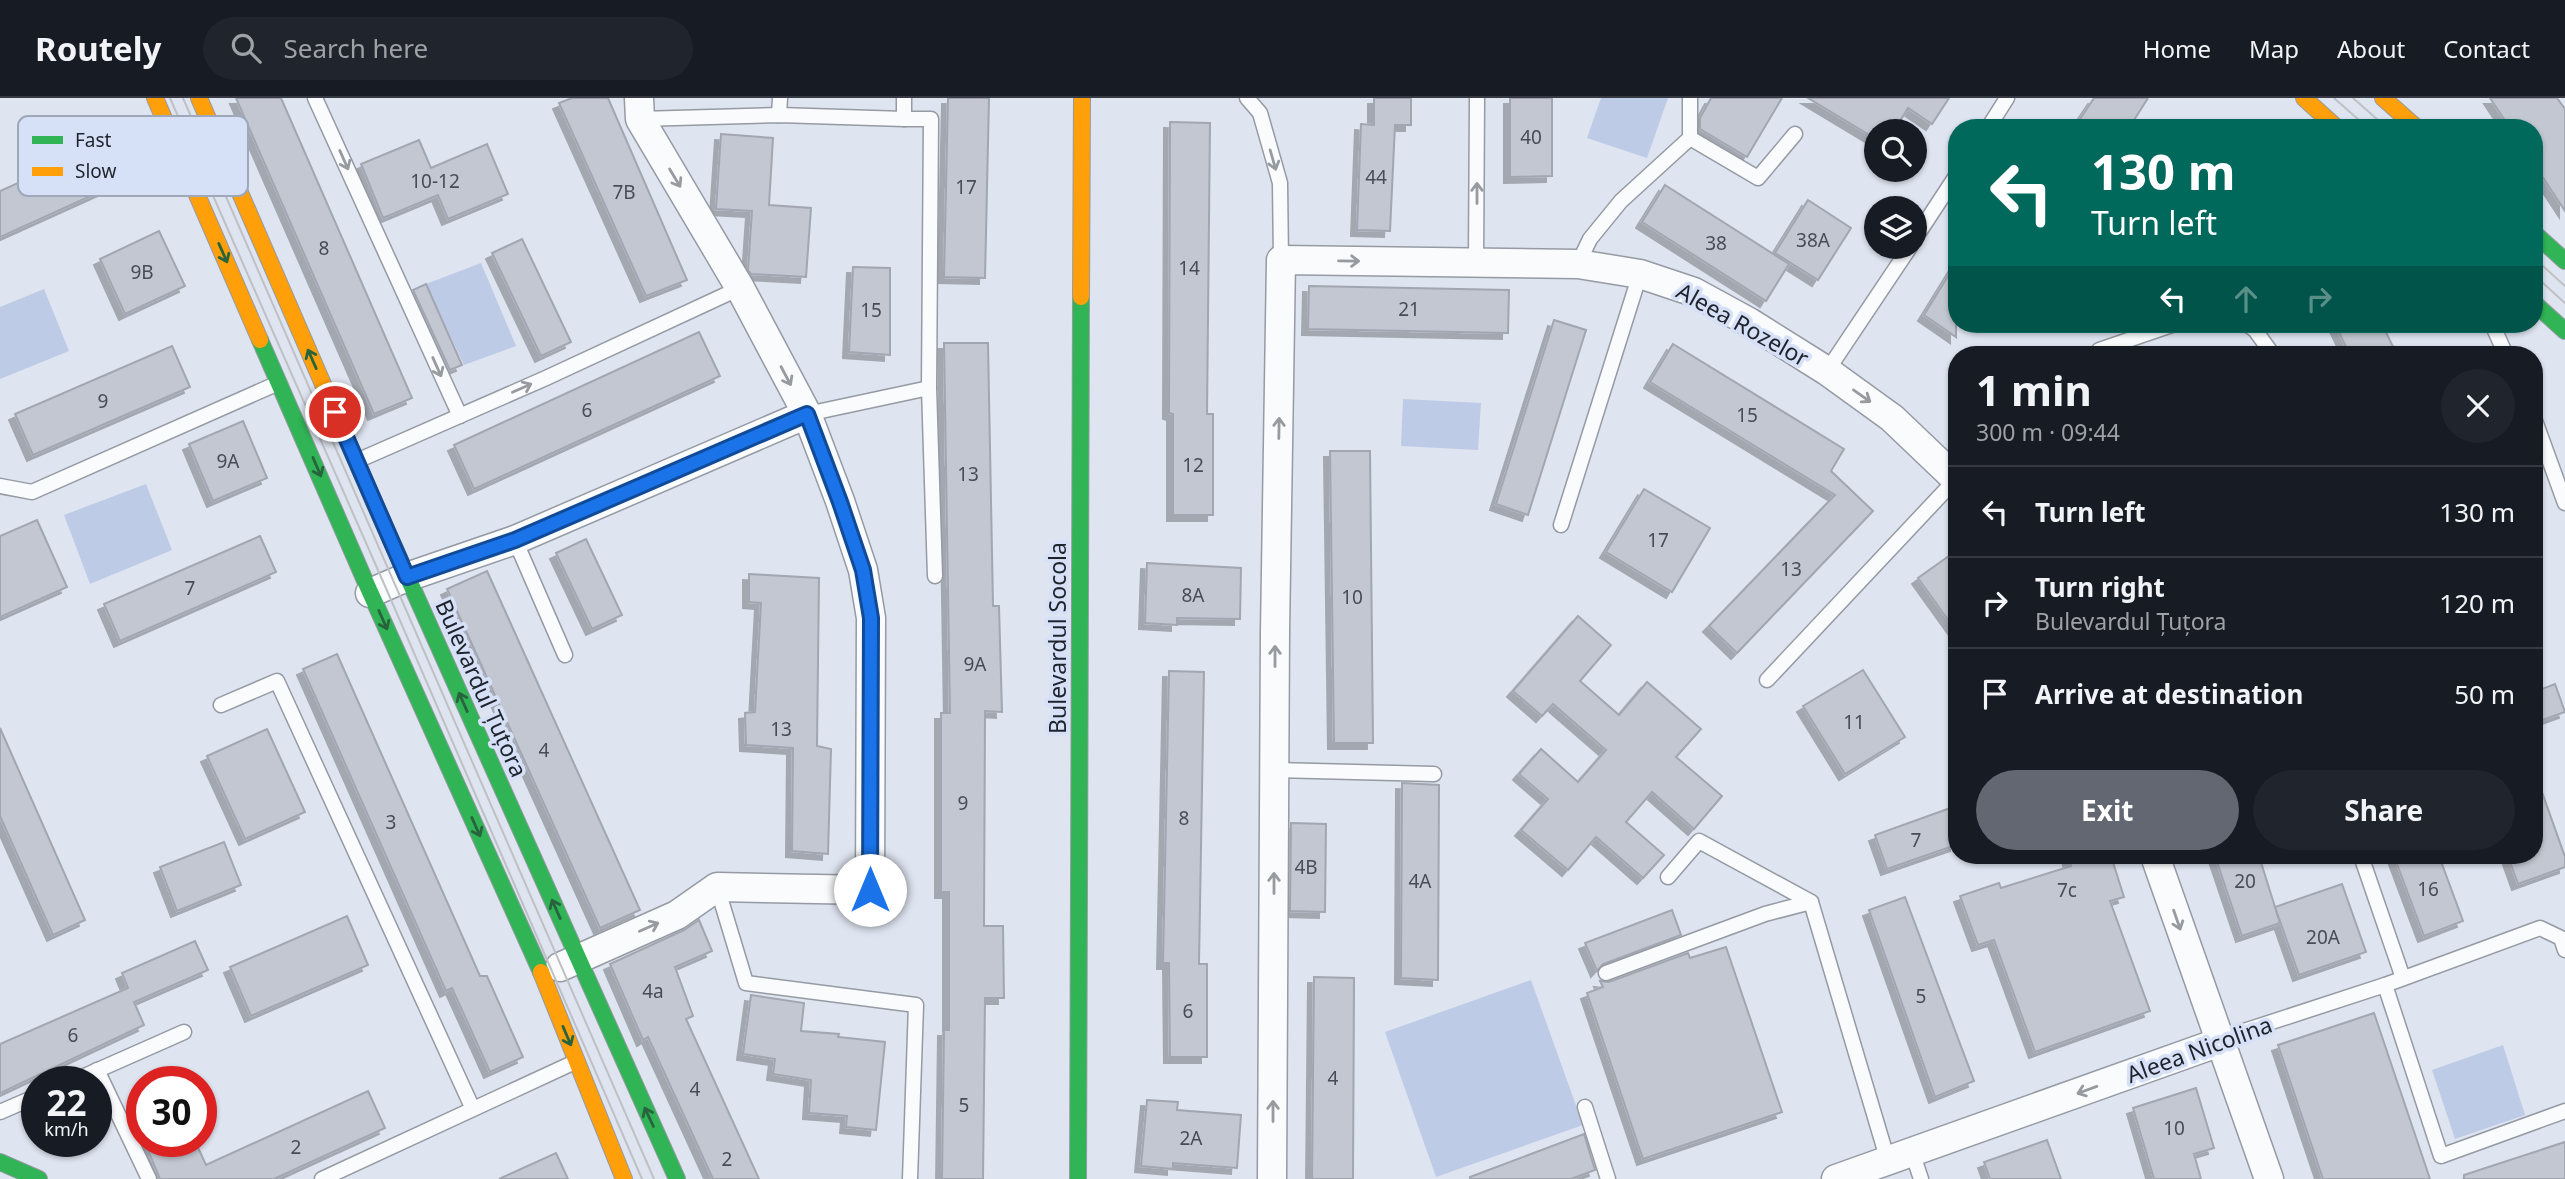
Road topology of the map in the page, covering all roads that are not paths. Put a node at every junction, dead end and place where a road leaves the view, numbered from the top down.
1 (155, 98) edge
2 (199, 98) edge
3 (315, 98) edge
4 (780, 98) edge
5 (904, 98) edge
6 (1082, 98) edge
7 (1247, 98) edge
8 (1477, 98) edge
9 (1690, 98) edge
10 (2007, 98) edge
11 (2304, 98) edge
12 (2383, 98) edge
13 (640, 108) edge
14 (779, 115) junction
15 (163, 116) edge
16 (207, 116) edge
17 (904, 119) junction
18 (1994, 119) edge
19 (2327, 119) edge
20 (2407, 119) edge
21 (1795, 134) dead end
22 (1690, 138) junction
23 (1948, 188) edge
24 (198, 196) edge
25 (242, 196) edge
26 (1927, 220) edge
27 (2543, 240) edge
28 (2564, 257) edge
29 (1902, 259) edge
30 (1281, 260) junction
31 (1476, 261) junction
32 (1578, 264) junction
33 (1640, 274) junction
34 (740, 288) junction
35 (2543, 311) edge
36 (2565, 331) edge
37 (2149, 333) edge
38 (2111, 346) edge
39 (1828, 371) junction
40 (280, 382) junction
41 (929, 388) junction
42 (807, 414) junction
43 (460, 416) junction
44 (2543, 443) edge
45 (356, 460) junction
46 (1948, 471) edge
47 (0, 486) edge
48 (1948, 488) edge
49 (2565, 503) edge
50 (1560, 524) dead end
51 (515, 540) junction
52 (935, 576) dead end
53 (407, 577) junction
54 (370, 593) junction
55 (565, 655) dead end
56 (1767, 680) dead end
57 (221, 705) dead end
58 (1275, 770) junction
59 (1434, 774) dead end
60 (2158, 864) edge
61 (2364, 864) edge
62 (1668, 877) dead end
63 (717, 887) junction
64 (1811, 902) junction
65 (2563, 944) edge
66 (578, 959) junction
67 (1606, 973) dead end
68 (542, 974) junction
69 (2403, 978) junction
70 (2385, 985) junction
71 (184, 1032) dead end
72 (2220, 1042) junction
73 (578, 1060) junction
74 (106, 1066) edge
75 (112, 1101) edge
76 (21, 1103) edge
77 (472, 1107) junction
78 (1585, 1107) dead end
79 (2565, 1111) edge
80 (0, 1112) edge
81 (1900, 1156) junction
82 (0, 1162) edge
83 (39, 1179) edge
84 (149, 1179) edge
85 (321, 1179) edge
86 (624, 1179) edge
87 (677, 1179) edge
88 (909, 1179) edge
89 (1078, 1179) edge
90 (1272, 1179) edge
91 (1608, 1179) edge
92 (1836, 1179) edge
93 (1921, 1179) edge
94 (2269, 1179) edge

1 -> 15 main road
16 -> 2 main road, Bulevardul Țuțora
3 -> 43 lane
4 - 14 lane
5 - 17 lane
6 - 89 main road, Bulevardul Socola
7 -> 30 lane
31 -> 8 lane
9 - 22 lane
10 - 18 lane
11 - 19 main road
12 - 20 main road
13 - 14 lane
13 -> 34 street
14 - 17 lane
17 - 41 lane
21 - 22 lane
22 - 32 lane
23 - 26 lane
24 -> 40 main road
45 -> 25 main road, Bulevardul Țuțora
27 - 28 main road
29 - 39 lane
30 -> 31 street, Aleea Rozelor
58 -> 30 street
31 - 32 street, Aleea Rozelor
32 - 33 street, Aleea Rozelor
33 - 39 street, Aleea Rozelor
33 - 50 lane
34 -> 42 street
43 -> 34 lane
35 - 36 main road
37 - 38 lane
39 -> 46 street, Aleea Rozelor
40 - 47 lane
40 -> 54 main road
41 - 42 lane
41 - 52 lane
42 - 51 street
42 - 63 street
43 - 45 lane
44 - 49 lane
45 - 53 main road, Bulevardul Țuțora
48 - 56 lane
51 - 53 street
51 - 55 lane
53 - 54 street
66 -> 53 main road, Bulevardul Țuțora
54 -> 68 main road
57 - 77 lane
58 - 59 lane
90 -> 58 street
60 -> 72 street
61 - 69 lane
62 - 64 lane
66 -> 63 street
63 - 88 lane
64 - 67 lane
64 - 81 lane
65 - 69 lane, Aleea Nicolina
66 - 68 street
87 -> 66 main road, Bulevardul Țuțora
68 -> 73 main road
69 - 70 lane, Aleea Nicolina
70 - 72 lane, Aleea Nicolina
70 - 79 lane
71 - 74 lane
72 -> 81 street, Aleea Nicolina
72 - 94 street
73 - 77 lane
73 - 86 main road
75 - 84 lane
76 - 80 lane
77 - 85 lane
78 - 91 lane
81 - 92 street, Aleea Nicolina
81 - 93 lane
82 - 83 main road

